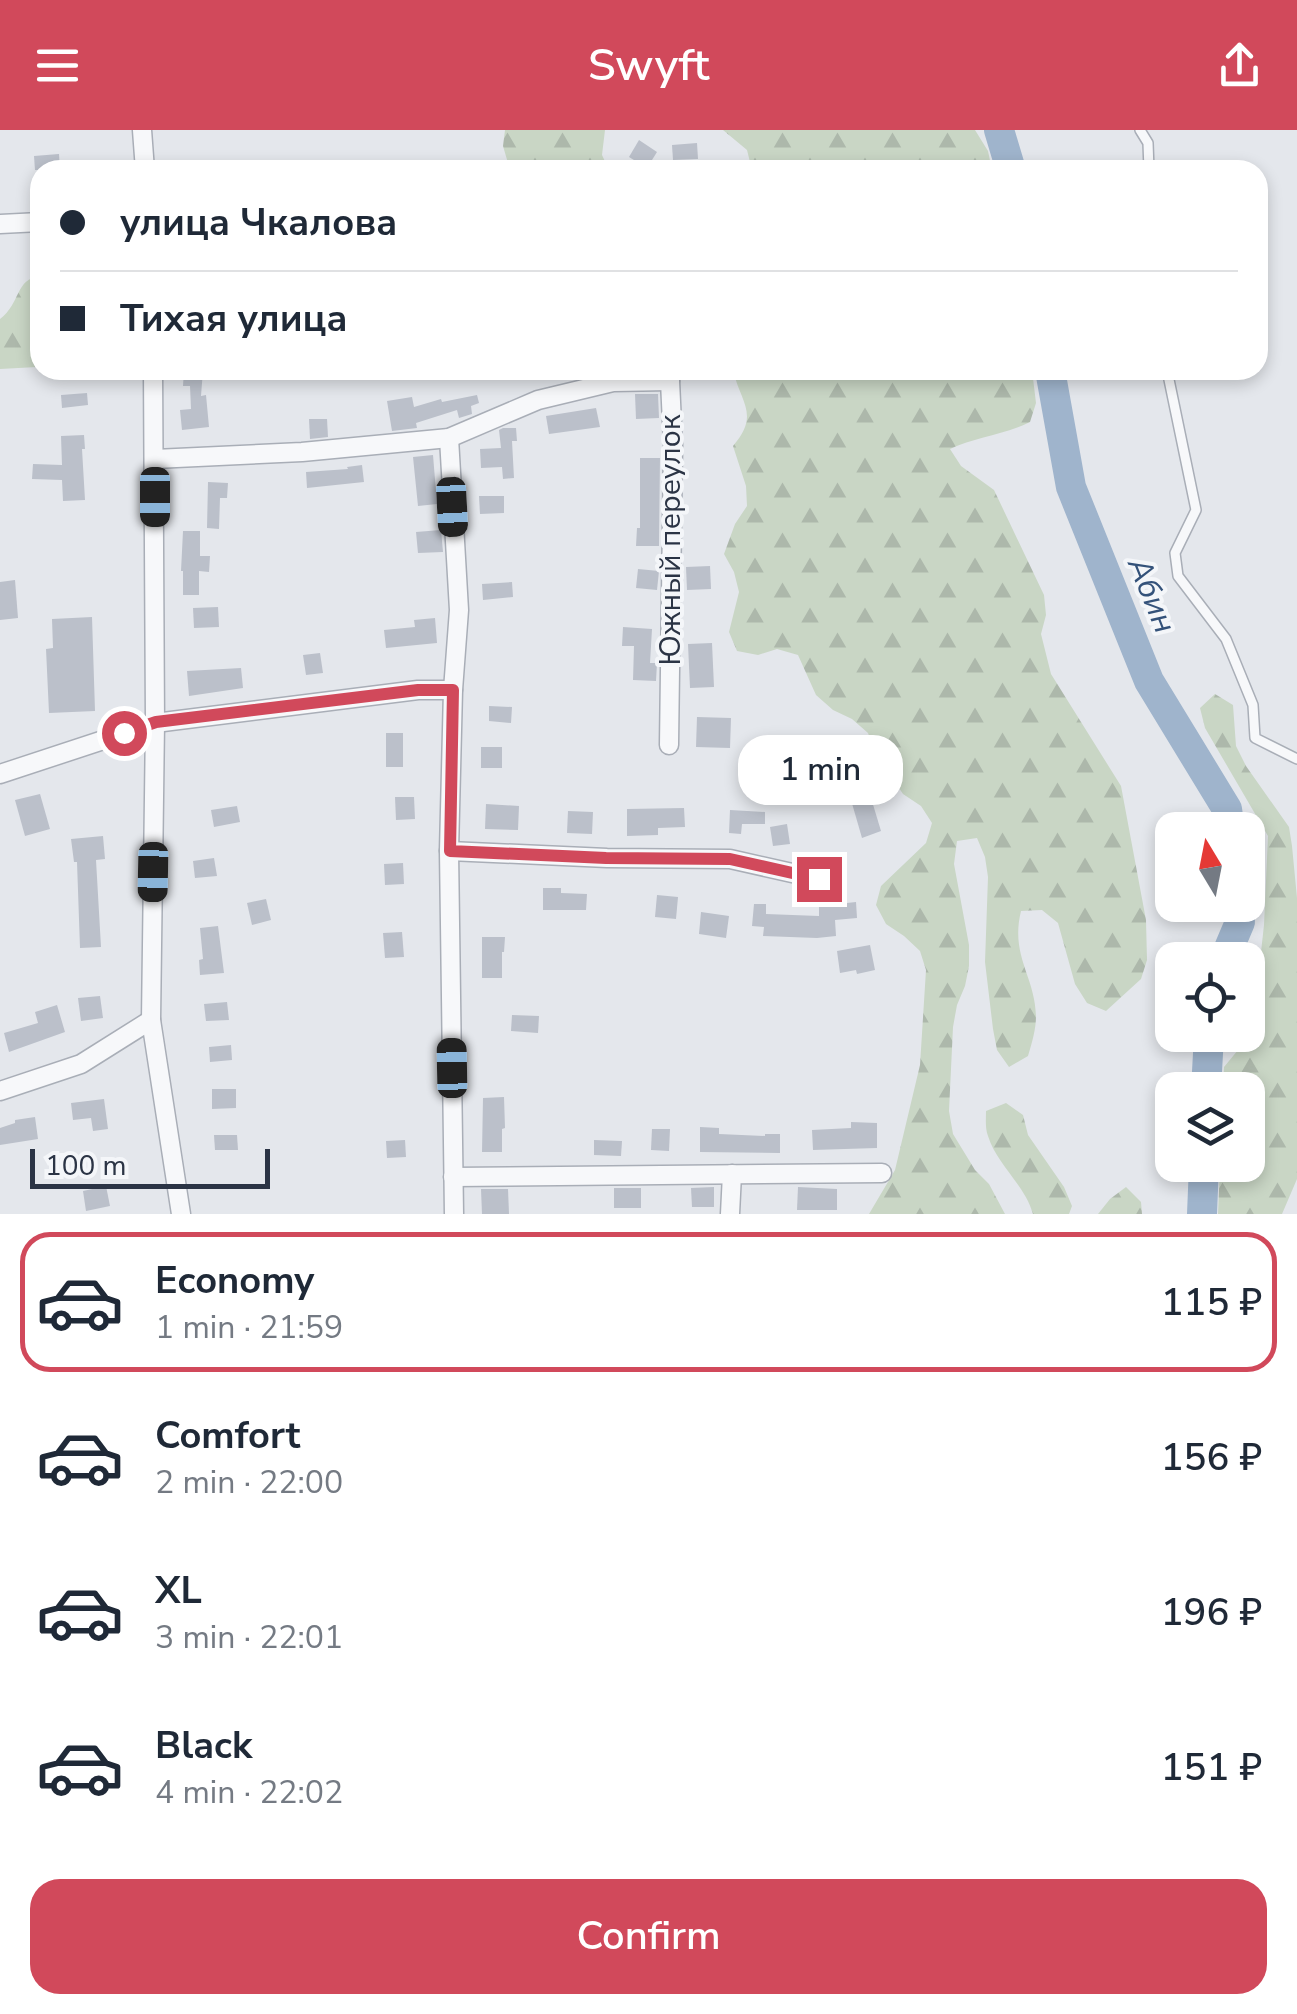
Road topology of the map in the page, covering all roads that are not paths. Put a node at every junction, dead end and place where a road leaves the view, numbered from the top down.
1 (142, 130) edge
2 (1140, 130) edge
3 (145, 160) edge
4 (1149, 160) edge
5 (30, 222) edge
6 (0, 224) edge
7 (152, 380) edge
8 (633, 380) edge
9 (674, 380) edge
10 (1170, 380) edge
11 (448, 438) junction
12 (155, 460) junction
13 (453, 690) junction
14 (156, 722) junction
15 (669, 745) dead end
16 (1297, 759) edge
17 (0, 774) edge
18 (450, 851) junction
19 (819, 879) dead end
20 (151, 1020) junction
21 (0, 1092) edge
22 (882, 1173) dead end
23 (732, 1174) junction
24 (453, 1177) junction
25 (181, 1214) edge
26 (454, 1214) edge
27 (730, 1214) edge

1 - 3 street
2 - 4 lane
5 - 6 street
7 - 12 street
8 - 11 street, Южный переулок
9 - 15 street, Южный переулок
10 - 16 lane
11 - 12 street, Южный переулок
11 - 13 street
12 - 14 street
13 - 14 street
13 - 18 street
14 - 17 street
14 - 20 street
18 - 19 street
18 - 24 street
20 - 21 street
20 - 25 street
22 - 23 street
23 - 24 street
23 - 27 street
24 - 26 street

